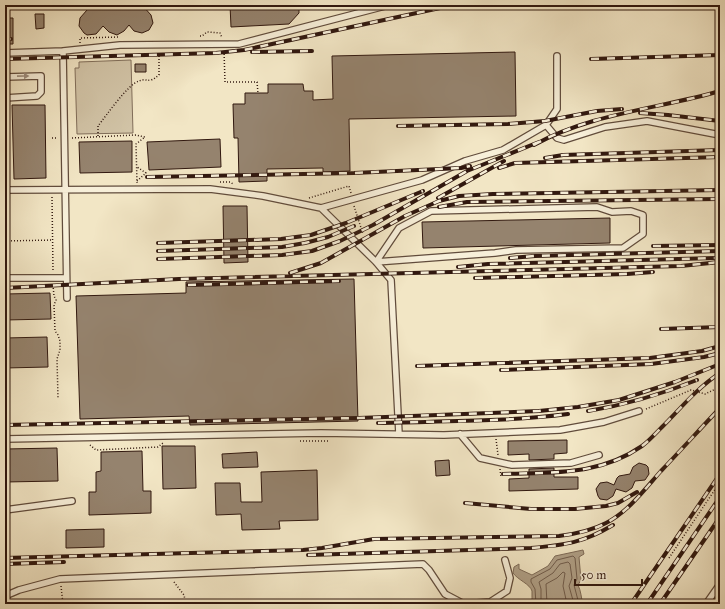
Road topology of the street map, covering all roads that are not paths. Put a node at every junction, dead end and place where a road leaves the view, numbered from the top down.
1 (389, 5) edge
2 (63, 51) junction
3 (5, 53) edge
4 (557, 56) dead end
5 (5, 77) edge
6 (5, 98) edge
7 (546, 125) junction
8 (720, 135) edge
9 (65, 189) junction
10 (5, 190) edge
11 (321, 208) junction
12 (376, 262) junction
13 (5, 278) edge
14 (66, 278) junction
15 (67, 298) dead end
16 (639, 411) road end
17 (399, 434) junction
18 (460, 434) junction
19 (5, 439) edge
20 (599, 455) dead end
21 (72, 501) dead end
22 (5, 510) edge
23 (506, 560) dead end
24 (720, 584) edge
25 (5, 596) edge
26 (706, 604) edge

1 - 2 lane
2 - 3 lane
2 - 9 lane
4 - 7 lane
5 -> 6 lane
7 - 8 lane
7 - 11 lane
9 - 10 lane
9 - 11 lane
9 - 14 lane
11 - 12 lane
12 - 12 lane
12 - 17 lane
13 - 14 lane
14 - 15 lane
16 - 18 lane
17 - 18 lane
17 - 19 lane
18 - 20 lane
21 - 22 lane
23 - 25 lane
24 - 26 lane

